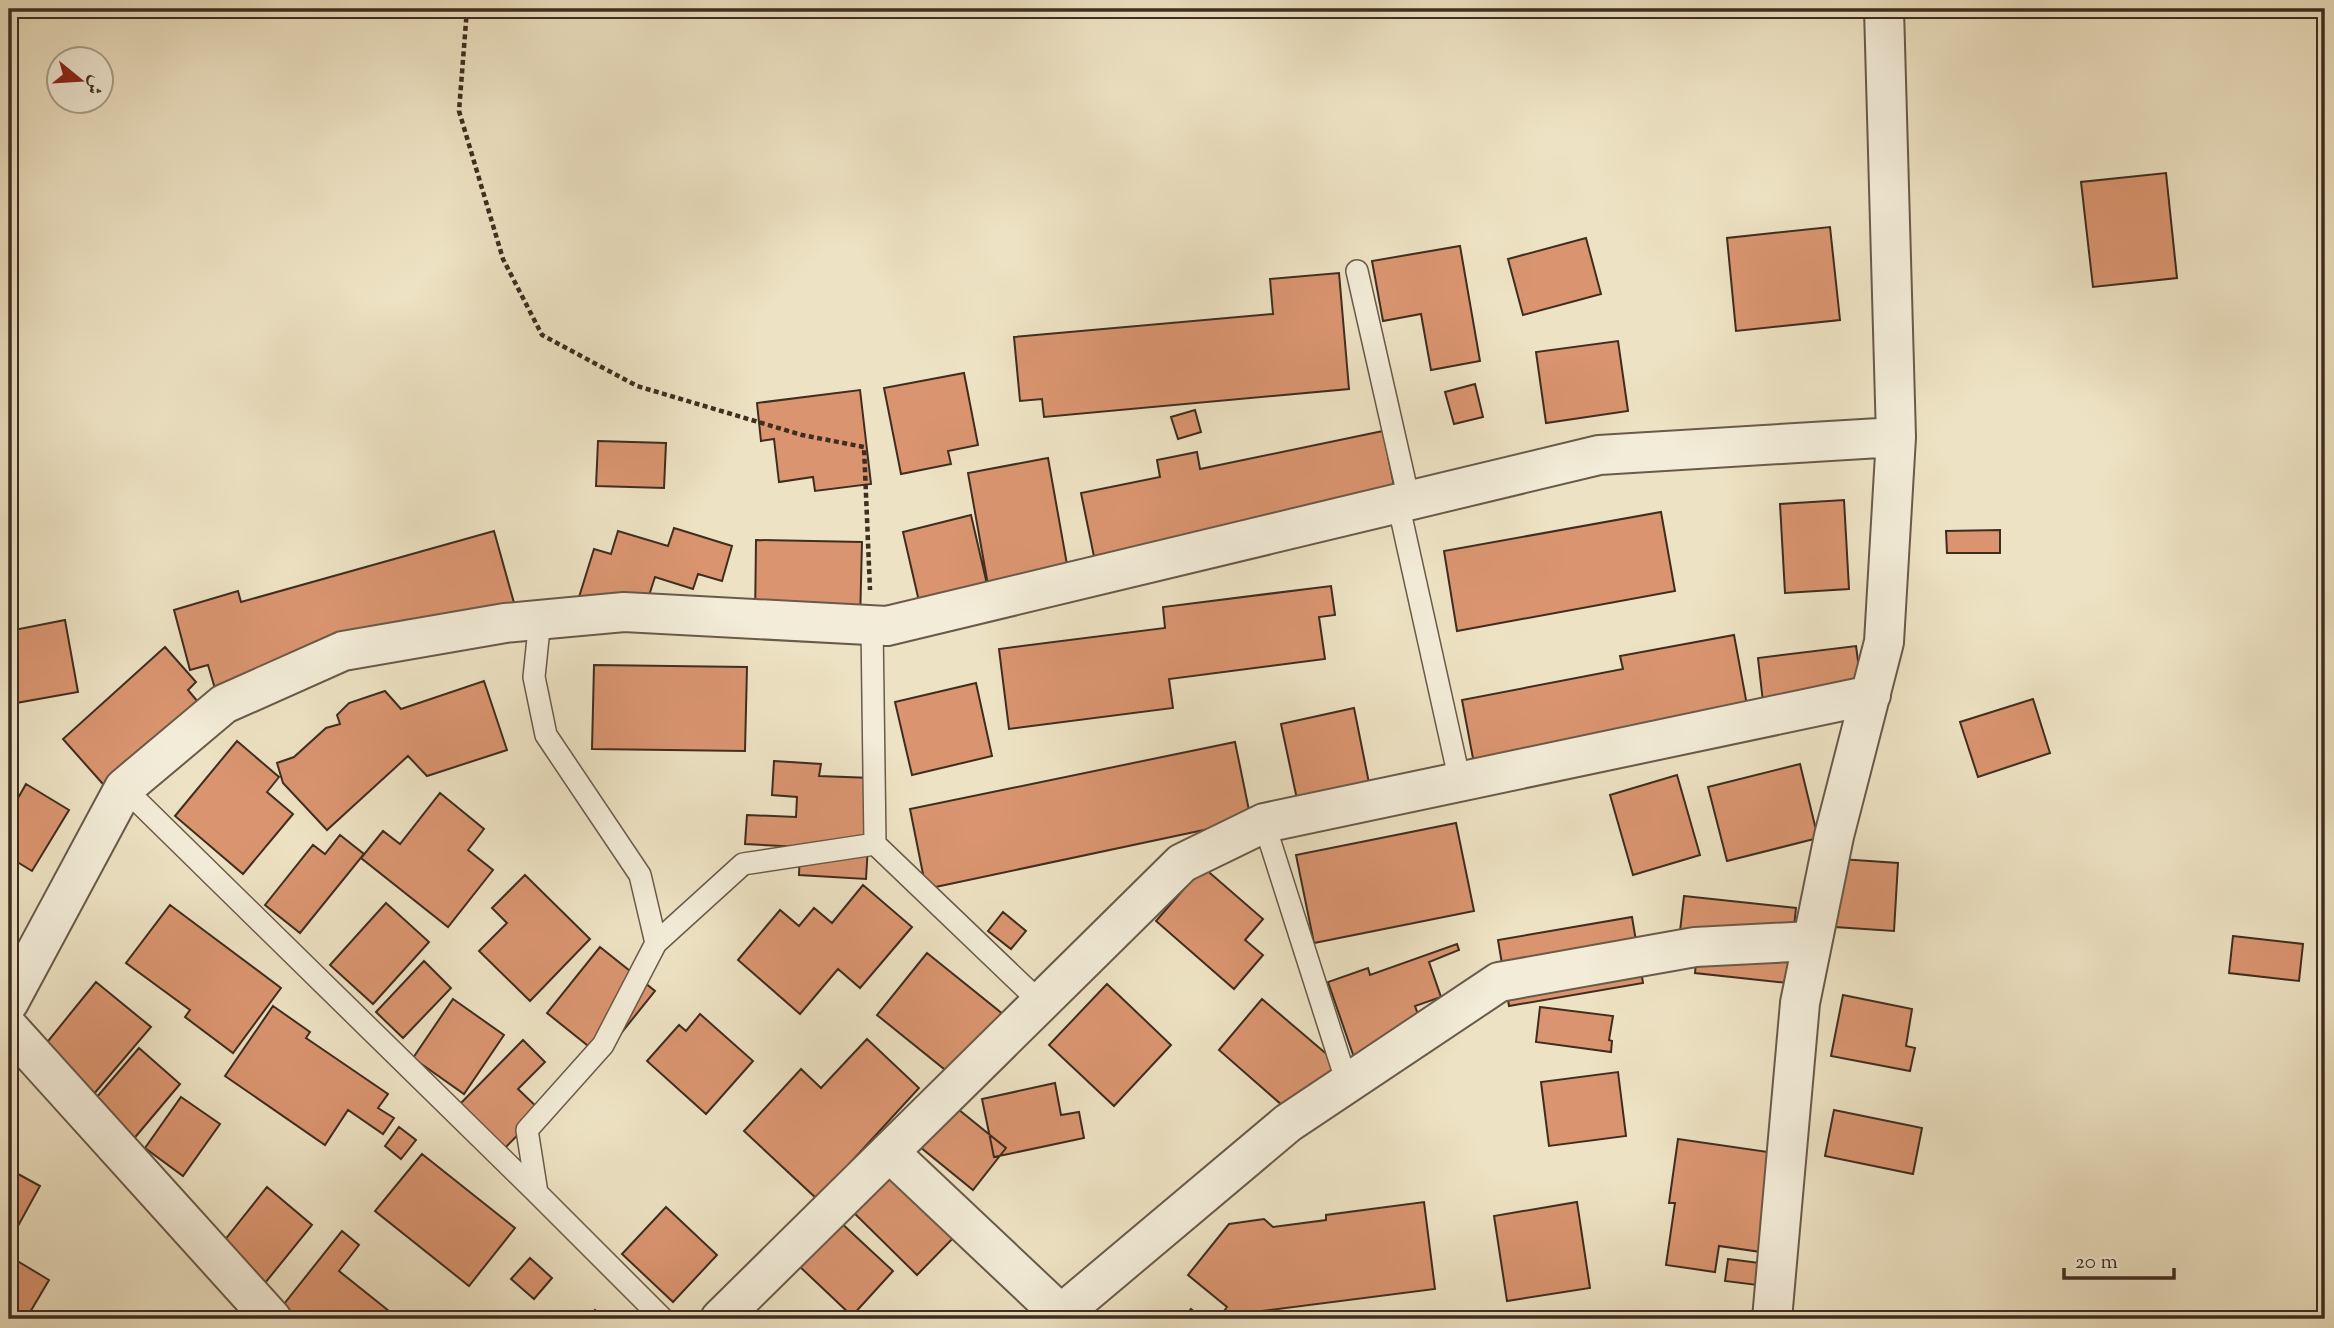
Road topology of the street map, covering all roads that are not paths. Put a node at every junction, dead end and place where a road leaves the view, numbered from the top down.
1 (1884, 9) edge
2 (1357, 271) dead end
3 (1896, 436) junction
4 (1403, 502) junction
5 (540, 620) junction
6 (872, 625) junction
7 (1871, 695) junction
8 (1460, 782) junction
9 (124, 788) junction
10 (1264, 823) junction
11 (875, 844) junction
12 (1812, 941) junction
13 (656, 943) junction
14 (9, 1002) edge
15 (1041, 1003) junction
16 (9, 1028) edge
17 (1347, 1083) junction
18 (890, 1152) junction
19 (537, 1193) junction
20 (1063, 1317) edge
21 (272, 1319) edge
22 (663, 1319) edge
23 (720, 1319) edge
24 (1772, 1319) edge

1 - 3 street
2 - 4 lane
3 - 4 street
3 - 7 street
4 - 6 street
4 - 8 lane
5 - 6 street
5 - 9 street
5 - 13 lane
6 - 11 lane
7 - 8 street
7 - 12 street
8 - 10 street
9 - 14 street
9 - 19 lane
10 - 15 street
10 - 17 lane
11 - 13 lane
11 - 15 lane
12 - 17 street
12 - 24 street
13 - 19 lane
15 - 18 street
16 - 21 street
17 - 20 street
18 - 20 street
18 - 23 street
19 - 22 lane

